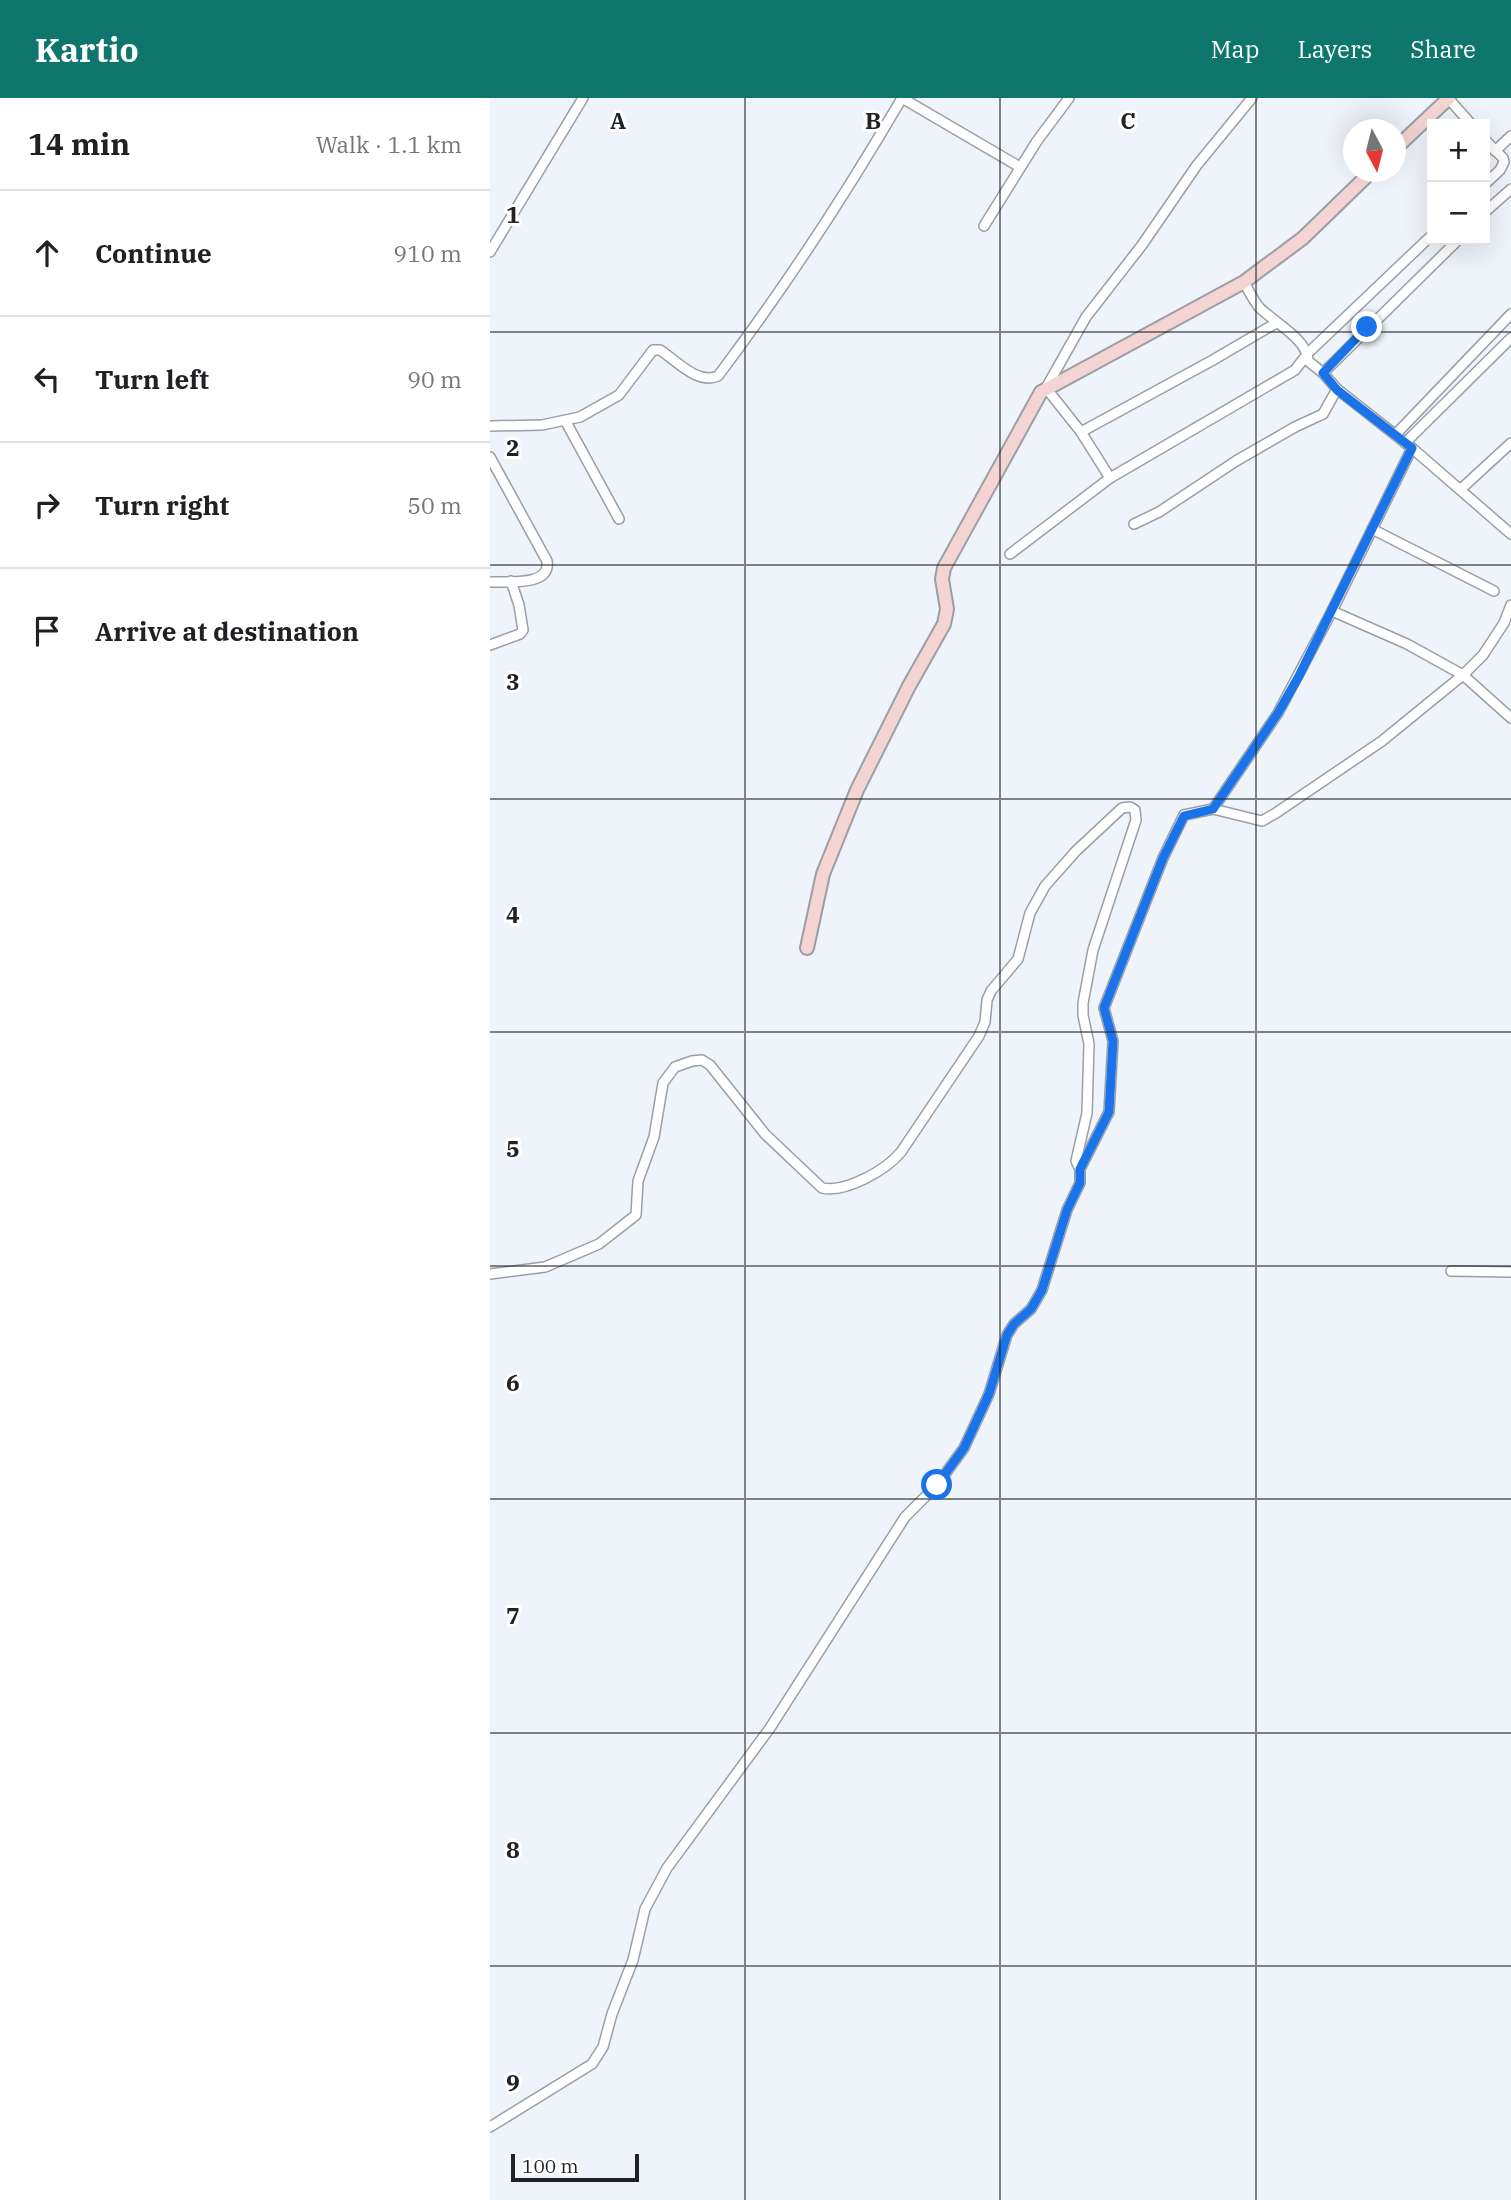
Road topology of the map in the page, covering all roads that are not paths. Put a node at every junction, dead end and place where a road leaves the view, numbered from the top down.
1 (583, 98) edge
2 (902, 98) edge
3 (1069, 98) edge
4 (1252, 98) edge
5 (1449, 98) edge
6 (1467, 119) edge
7 (1511, 136) edge
8 (1406, 138) edge
9 (1490, 146) edge
10 (1494, 151) junction
11 (1020, 167) junction
12 (1361, 182) edge
13 (1487, 182) edge
14 (1511, 189) edge
15 (1490, 208) edge
16 (984, 226) dead end
17 (1427, 240) edge
18 (1453, 245) edge
19 (490, 252) edge
20 (1244, 282) junction
21 (1511, 314) edge
22 (1276, 323) junction
23 (1511, 338) edge
24 (1308, 353) junction
25 (1323, 373) junction
26 (1046, 388) junction
27 (1337, 390) junction
28 (566, 422) junction
29 (490, 426) edge
30 (1081, 432) junction
31 (1396, 434) junction
32 (1511, 443) edge
33 (1409, 446) junction
34 (490, 457) edge
35 (1110, 478) junction
36 (1461, 489) junction
37 (619, 519) dead end
38 (1133, 524) dead end
39 (1372, 529) junction
40 (1511, 534) edge
41 (1010, 554) dead end
42 (510, 581) junction
43 (490, 582) edge
44 (1494, 592) dead end
45 (1511, 605) edge
46 (1332, 611) junction
47 (490, 645) edge
48 (1464, 675) junction
49 (1511, 718) edge
50 (1213, 809) junction
51 (807, 948) dead end
52 (1080, 1169) junction
53 (1451, 1271) dead end
54 (1511, 1272) edge
55 (490, 1274) edge
56 (490, 2127) edge

1 - 19 street
2 - 11 street
2 - 28 street
3 - 11 street
4 - 26 street
5 - 6 street
5 - 8 street
7 - 10 street
9 - 10 street
10 - 13 street
11 - 16 street
12 - 20 street
14 - 15 street
17 - 24 street
18 - 25 street
20 - 22 street
20 - 26 street
21 - 31 street
22 - 24 street
22 - 30 street
23 - 33 street
24 - 25 street
24 - 35 street
25 - 27 street
26 - 30 street
26 - 51 street
27 - 31 street
27 - 38 street
28 - 29 street
28 - 37 street
30 - 35 street
31 - 33 street
32 - 36 street
33 - 36 street
33 - 39 street
34 - 42 street
35 - 41 street
36 - 40 street
39 - 44 street
39 - 46 street
42 - 43 street
42 - 47 street
45 - 48 street
46 - 48 street
46 - 50 street
48 - 49 street
48 - 50 street
50 - 52 street
52 - 55 street
52 - 56 street
53 - 54 street

